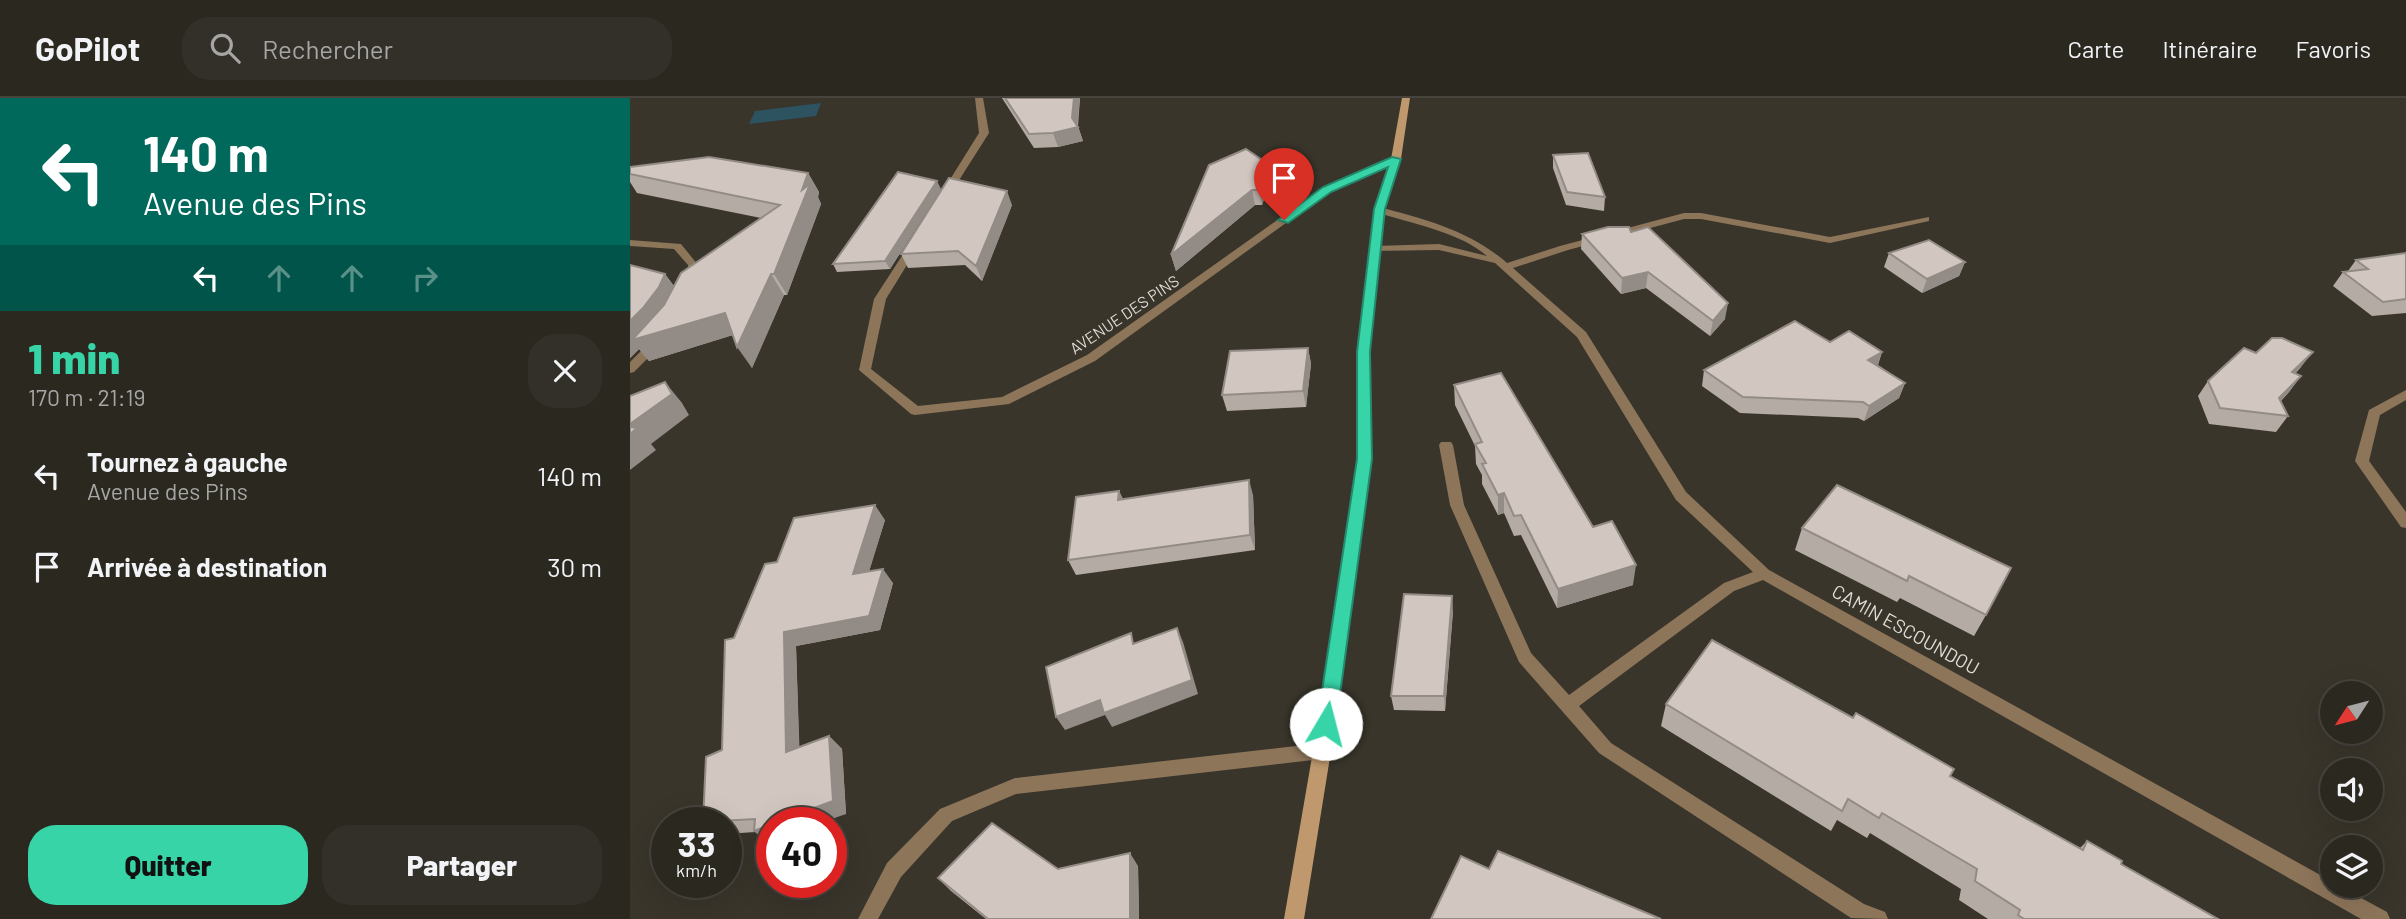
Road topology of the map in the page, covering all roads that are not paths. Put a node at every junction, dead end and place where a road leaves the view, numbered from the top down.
1 (979, 98) edge
2 (1406, 98) edge
3 (1396, 159) junction
4 (943, 200) edge
5 (1379, 209) junction
6 (1925, 219) dead end
7 (922, 233) edge
8 (630, 243) edge
9 (1375, 249) junction
10 (1507, 266) junction
11 (689, 293) edge
12 (667, 332) edge
13 (630, 369) edge
14 (2406, 394) edge
15 (1446, 445) dead end
16 (2406, 523) edge
17 (1765, 574) junction
18 (1568, 705) junction
19 (1322, 751) junction
20 (868, 919) edge
21 (1294, 919) edge
22 (1878, 919) edge
23 (2380, 919) edge

1 - 4 street
2 - 3 street
3 - 5 street
3 - 7 street, AVENUE DES PINS
5 - 9 street
5 - 10 street, CAMIN ESCOUNDOU
6 - 10 street
8 - 11 street
9 - 10 street, CAMIN ESCOUNDOU
9 - 19 street
10 - 17 street, CAMIN ESCOUNDOU
12 - 13 street
14 - 16 street
15 - 18 street
17 - 18 street
17 - 23 street, CAMIN ESCOUNDOU
18 - 22 street
19 - 20 street
19 - 21 street

